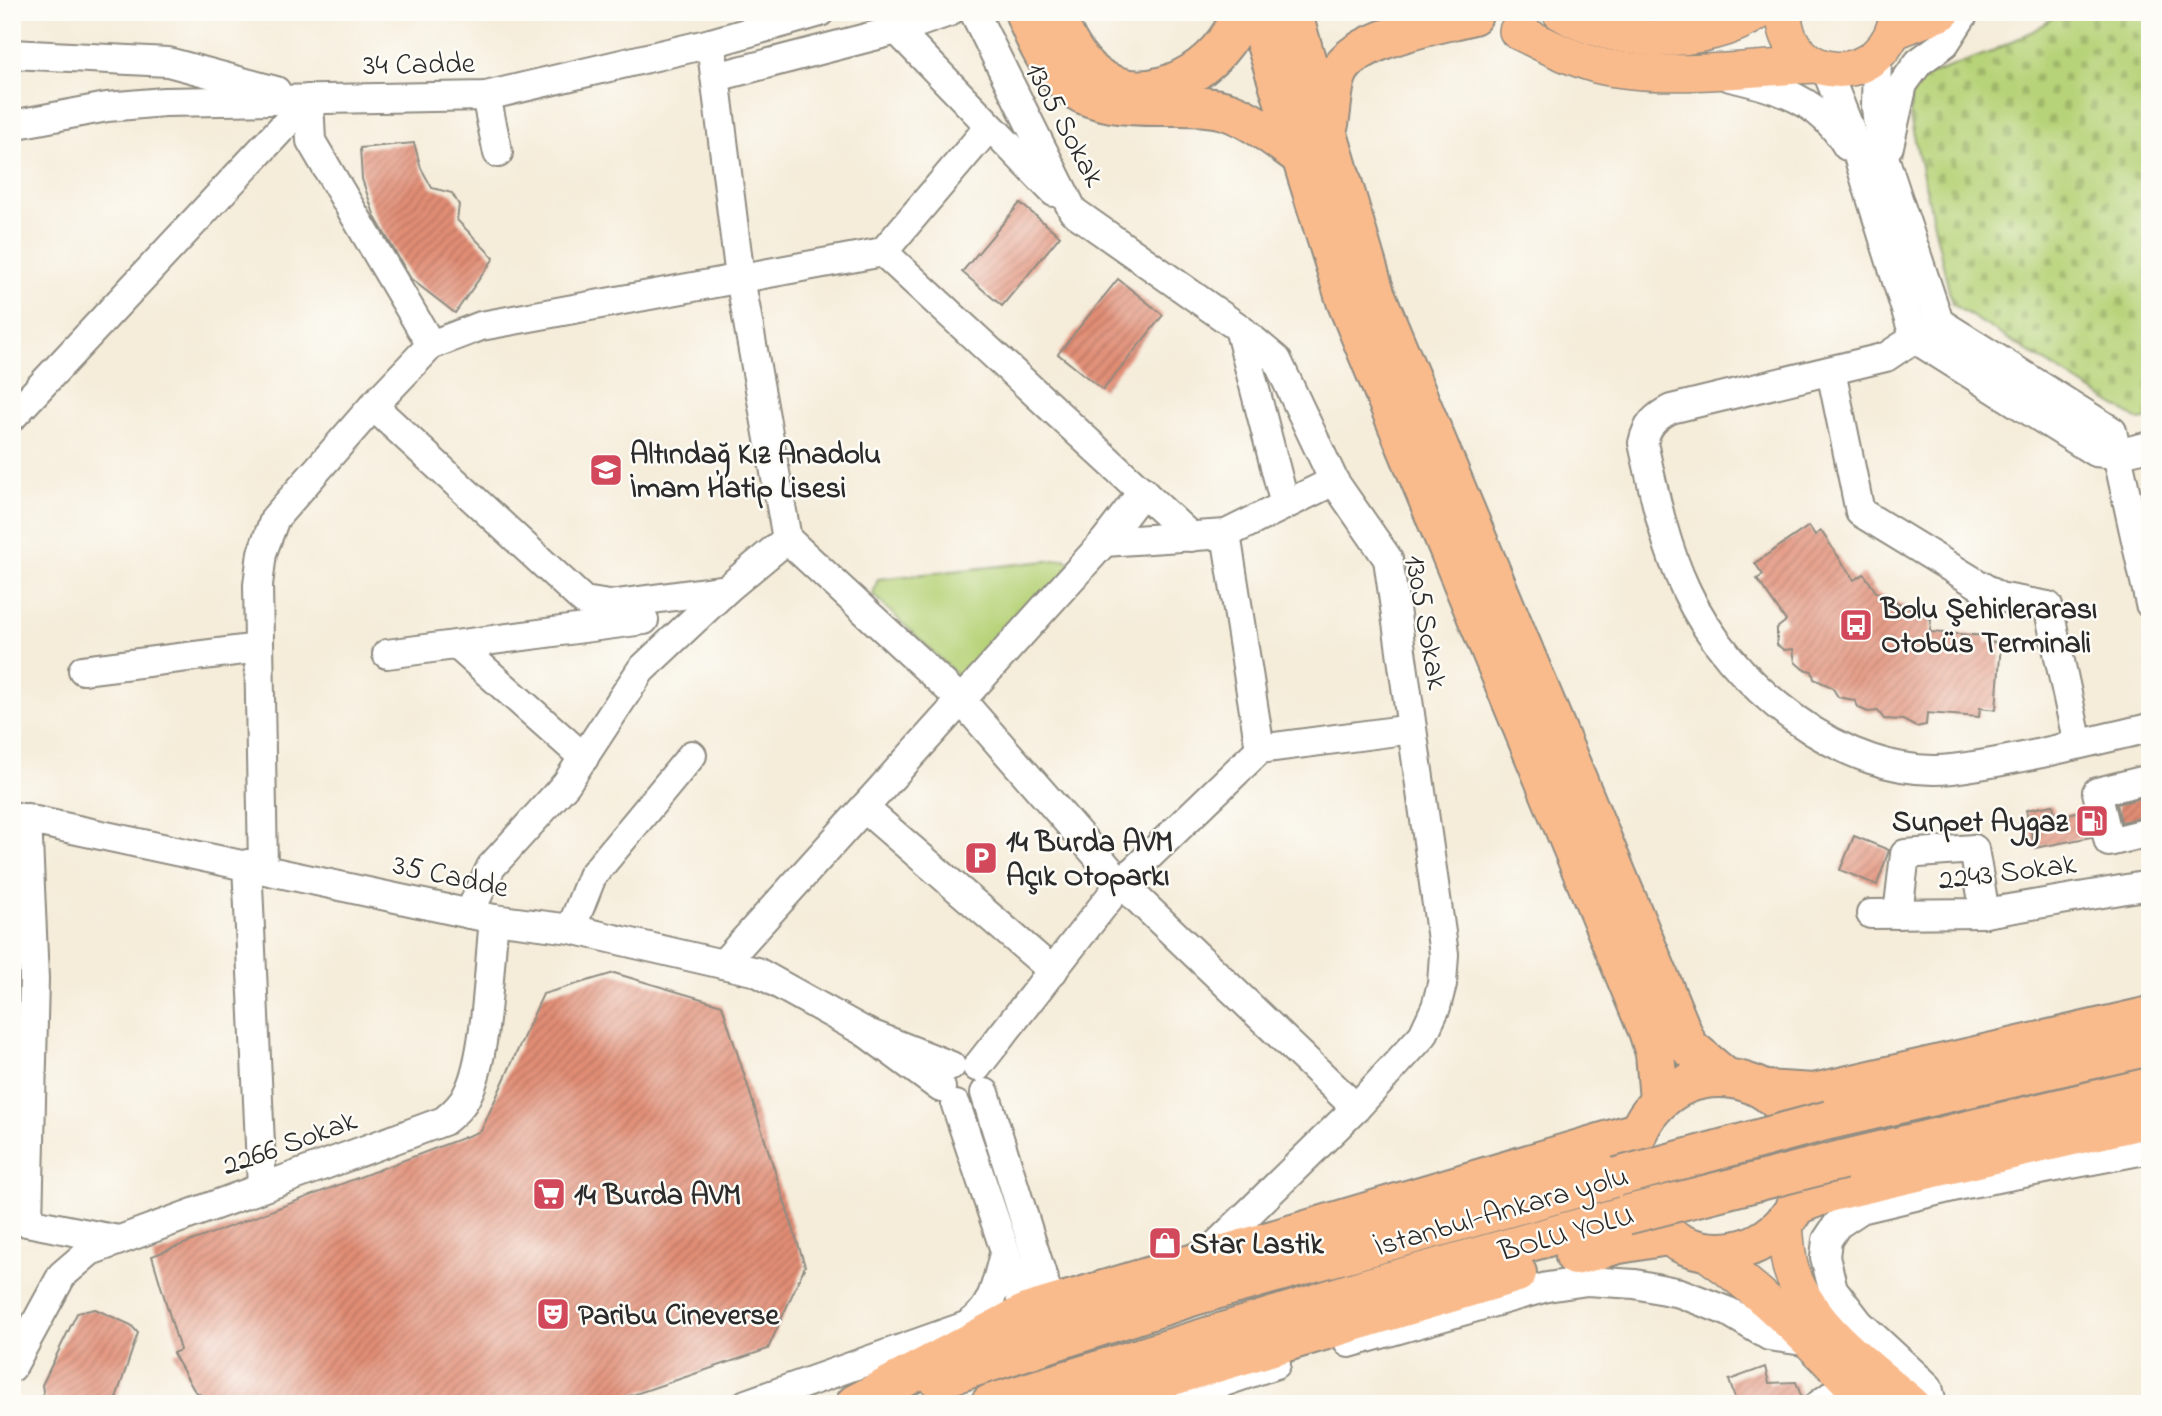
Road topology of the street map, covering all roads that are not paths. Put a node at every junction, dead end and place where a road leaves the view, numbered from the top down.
1 (820, 12) edge
2 (949, 12) edge
3 (974, 12) edge
4 (1024, 12) edge
5 (1054, 12) edge
6 (1241, 12) edge
7 (1256, 12) edge
8 (1292, 12) edge
9 (1560, 12) edge
10 (1729, 12) edge
11 (1759, 12) edge
12 (1784, 12) edge
13 (1943, 12) edge
14 (1965, 12) edge
15 (1472, 14) edge
16 (1527, 22) edge
17 (897, 30) junction
18 (1890, 33) edge
19 (1696, 35) junction
20 (711, 43) junction
21 (12, 54) edge
22 (1821, 67) junction
23 (1700, 70) junction
24 (716, 76) junction
25 (486, 96) junction
26 (309, 99) junction
27 (12, 125) edge
28 (989, 127) junction
29 (1329, 130) junction
30 (498, 153) dead end
31 (1303, 158) junction
32 (1874, 168) junction
33 (1073, 211) junction
34 (883, 252) junction
35 (740, 278) junction
36 (1939, 322) junction
37 (1239, 328) junction
38 (1915, 339) junction
39 (431, 345) junction
40 (1831, 371) junction
41 (373, 406) junction
42 (12, 417) edge
43 (2150, 446) edge
44 (2116, 454) junction
45 (1335, 481) junction
46 (1143, 491) junction
47 (1285, 505) junction
48 (1226, 534) junction
49 (1191, 537) junction
50 (787, 539) junction
51 (1104, 542) junction
52 (727, 589) junction
53 (2150, 604) edge
54 (702, 612) junction
55 (457, 645) junction
56 (259, 648) junction
57 (387, 654) dead end
58 (83, 670) dead end
59 (962, 701) junction
60 (2150, 728) edge
61 (1412, 729) junction
62 (2078, 744) junction
63 (1260, 749) junction
64 (692, 755) dead end
65 (584, 758) junction
66 (2150, 779) edge
67 (864, 808) junction
68 (20, 817) edge
69 (2150, 832) edge
70 (255, 866) junction
71 (1121, 883) junction
72 (2150, 885) edge
73 (1985, 913) junction
74 (481, 917) junction
75 (572, 929) junction
76 (723, 964) junction
77 (1053, 971) junction
78 (2150, 997) edge
79 (2150, 1016) edge
80 (2075, 1032) junction
81 (2150, 1046) edge
82 (1726, 1078) junction
83 (962, 1084) junction
84 (2150, 1087) edge
85 (1765, 1090) junction
86 (1659, 1100) junction
87 (1356, 1108) junction
88 (2150, 1118) edge
89 (1637, 1132) junction
90 (2150, 1149) edge
91 (262, 1187) junction
92 (1791, 1214) junction
93 (20, 1220) edge
94 (1667, 1236) junction
95 (118, 1240) junction
96 (1705, 1252) junction
97 (1004, 1254) junction
98 (1202, 1259) junction
99 (1039, 1308) junction
100 (1810, 1342) junction
101 (12, 1367) edge
102 (1066, 1393) edge
103 (1860, 1393) edge
104 (746, 1404) edge
105 (858, 1404) edge
106 (990, 1404) edge
107 (1160, 1404) edge
108 (1820, 1404) edge
109 (1912, 1404) edge
110 (1932, 1404) edge

1 - 20 street, 34 Cadde
2 - 17 street
3 - 33 street, 1305 Sokak
4 - 31 highway
5 - 6 highway
7 - 31 highway
8 - 29 highway
9 - 19 main road
10 - 19 main road
11 - 19 main road
12 - 22 main road
13 - 18 main road
14 - 32 street
15 - 16 main road
15 - 29 highway
16 - 23 main road
17 - 24 street
17 - 28 street
18 - 22 main road
18 - 32 street
20 - 24 street
20 - 25 street, 34 Cadde
21 - 26 street
22 - 23 main road
22 - 32 street
23 - 32 street
24 - 35 street
25 - 26 street, 34 Cadde
25 - 30 street
26 - 27 street, 34 Cadde
26 - 39 street
26 - 42 street
28 - 33 street
28 - 34 street
29 - 82 highway
31 - 86 highway
32 - 36 street
32 - 38 street
33 - 37 street, 1305 Sokak
34 - 35 street
34 - 46 street
35 - 39 street
35 - 50 street
36 - 38 street
36 - 44 street
37 - 45 street, 1305 Sokak
37 - 47 street
38 - 40 street
38 - 44 street
39 - 41 street
40 - 62 street
40 - 62 street
41 - 52 street
41 - 56 street
43 - 44 street
44 - 53 street
45 - 47 street
45 - 61 street, 1305 Sokak
46 - 49 street
46 - 51 street
47 - 48 street
48 - 49 street
48 - 63 street
49 - 51 street
50 - 52 street, 2266 Sokak
50 - 59 street
51 - 59 street
52 - 54 street, 2266 Sokak
54 - 55 street
54 - 65 street, 2266 Sokak
55 - 57 street
55 - 65 street
56 - 58 street
56 - 70 street
59 - 67 street
59 - 71 street
60 - 62 street
61 - 63 street
61 - 87 street, 1305 Sokak
63 - 71 street
64 - 75 street
65 - 74 street, 2266 Sokak
66 - 69 street
67 - 76 street
67 - 77 street
68 - 70 street, 35 Cadde
68 - 93 street
70 - 74 street, 35 Cadde
70 - 91 street
71 - 77 street
71 - 87 street
72 - 73 street, 2243 Sokak
73 - 73 street, 2243 Sokak
74 - 75 street, 35 Cadde
74 - 91 street, 2266 Sokak
75 - 76 street, 35 Cadde
76 - 83 street, 35 Cadde
77 - 83 street
78 - 80 street
79 - 80 highway
80 - 85 highway
81 - 105 highway, İstanbul-Ankara yolu, bridge
82 - 85 highway
82 - 86 highway
83 - 97 street
83 - 99 street
84 - 102 highway, BOLU YOLU, bridge
85 - 92 highway
86 - 89 highway
87 - 98 street, 1305 Sokak
88 - 92 highway
89 - 94 highway
89 - 98 highway
90 - 110 street
91 - 95 street, 2266 Sokak
92 - 96 highway
92 - 109 main road
93 - 95 street
94 - 96 highway
94 - 102 highway
95 - 101 street, 2266 Sokak
96 - 100 main road
97 - 99 street
97 - 104 street
98 - 99 highway
99 - 105 highway
100 - 103 main road
100 - 107 street
102 - 106 highway, BOLU YOLU
103 - 108 street

